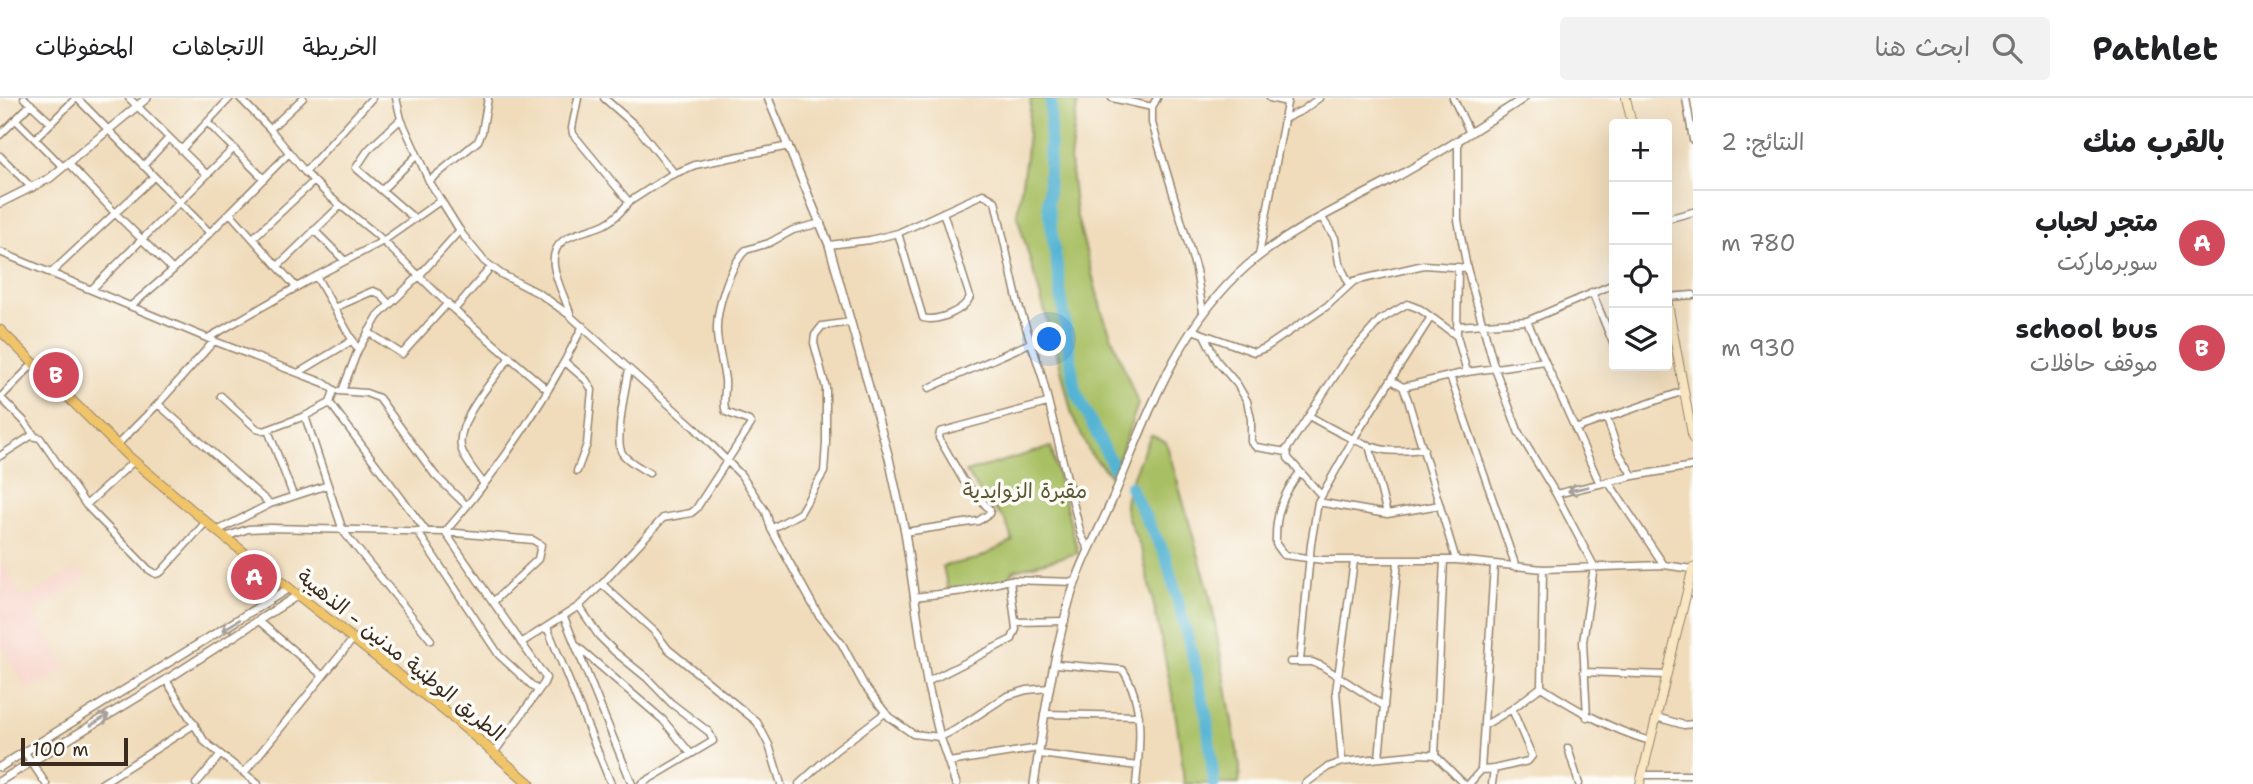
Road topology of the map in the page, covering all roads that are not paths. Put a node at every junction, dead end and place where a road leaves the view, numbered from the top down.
1 (24, 98) edge
2 (76, 98) edge
3 (129, 98) edge
4 (147, 98) edge
5 (230, 98) edge
6 (240, 98) edge
7 (303, 98) edge
8 (372, 98) edge
9 (396, 98) edge
10 (488, 98) edge
11 (578, 98) edge
12 (604, 98) edge
13 (768, 98) edge
14 (1112, 98) edge
15 (1157, 98) edge
16 (1270, 98) edge
17 (1319, 98) edge
18 (1452, 98) edge
19 (1524, 98) edge
20 (1626, 98) edge
21 (1686, 98) edge
22 (1288, 100) edge
23 (31, 104) junction
24 (137, 106) junction
25 (1152, 107) junction
26 (1286, 118) junction
27 (401, 119) junction
28 (1631, 119) edge
29 (16, 120) junction
30 (51, 123) junction
31 (208, 123) junction
32 (270, 129) junction
33 (108, 130) junction
34 (1469, 133) junction
35 (0, 135) edge
36 (36, 138) junction
37 (168, 139) junction
38 (1458, 140) junction
39 (1693, 140) edge
40 (789, 146) junction
41 (234, 148) junction
42 (181, 150) junction
43 (289, 153) junction
44 (417, 155) junction
45 (0, 156) edge
46 (66, 165) junction
47 (143, 166) junction
48 (305, 172) junction
49 (674, 173) junction
50 (207, 175) junction
51 (154, 177) junction
52 (264, 179) junction
53 (314, 181) junction
54 (429, 181) junction
55 (32, 187) junction
56 (382, 190) junction
57 (179, 201) junction
58 (440, 201) junction
59 (629, 202) junction
60 (0, 203) edge
61 (340, 206) junction
62 (943, 212) junction
63 (1693, 212) edge
64 (230, 213) junction
65 (116, 214) junction
66 (1322, 218) junction
67 (1672, 218) edge
68 (415, 219) junction
69 (821, 223) junction
70 (314, 230) junction
71 (460, 230) junction
72 (210, 233) junction
73 (898, 233) junction
74 (253, 238) junction
75 (142, 239) junction
76 (383, 242) junction
77 (829, 245) junction
78 (0, 251) edge
79 (1259, 255) junction
80 (345, 261) junction
81 (278, 265) junction
82 (491, 267) junction
83 (1458, 267) junction
84 (1467, 268) junction
85 (173, 270) junction
86 (51, 273) junction
87 (316, 276) junction
88 (419, 276) junction
89 (1349, 283) junction
90 (1609, 286) edge
91 (296, 287) junction
92 (92, 289) junction
93 (1592, 292) junction
94 (1693, 295) edge
95 (1672, 297) edge
96 (447, 303) junction
97 (389, 304) junction
98 (132, 305) junction
99 (334, 308) junction
100 (1669, 308) edge
101 (454, 310) junction
102 (1203, 312) junction
103 (570, 315) junction
104 (1431, 317) junction
105 (1527, 321) junction
106 (851, 322) junction
107 (1484, 324) junction
108 (583, 326) junction
109 (1457, 326) junction
110 (0, 330) edge
111 (1192, 330) junction
112 (368, 332) junction
113 (1609, 333) edge
114 (1204, 335) junction
115 (1457, 336) junction
116 (211, 339) junction
117 (353, 340) junction
118 (1030, 343) junction
119 (358, 350) junction
120 (510, 357) junction
121 (565, 362) junction
122 (1545, 362) junction
123 (34, 363) junction
124 (629, 369) junction
125 (1495, 369) junction
126 (1468, 372) junction
127 (298, 373) junction
128 (1450, 376) junction
129 (1393, 380) junction
130 (1403, 387) junction
131 (929, 388) dead end
132 (334, 390) junction
133 (548, 390) junction
134 (342, 391) junction
135 (1684, 391) junction
136 (221, 396) dead end
137 (0, 398) edge
138 (1047, 402) junction
139 (330, 403) junction
140 (158, 404) junction
141 (305, 416) junction
142 (1310, 416) junction
143 (1607, 419) junction
144 (1575, 429) junction
145 (268, 430) junction
146 (34, 435) junction
147 (1354, 439) junction
148 (1693, 439) edge
149 (117, 445) junction
150 (1369, 445) junction
151 (1424, 449) junction
152 (1287, 452) junction
153 (0, 456) edge
154 (728, 460) junction
155 (134, 461) junction
156 (1693, 466) edge
157 (577, 471) dead end
158 (1300, 472) junction
159 (649, 473) dead end
160 (1633, 476) junction
161 (1609, 482) junction
162 (484, 484) junction
163 (1600, 484) junction
164 (328, 485) junction
165 (1556, 494) junction
166 (293, 495) junction
167 (1320, 498) junction
168 (270, 504) junction
169 (86, 505) junction
170 (1440, 505) junction
171 (467, 506) junction
172 (1387, 514) junction
173 (206, 522) junction
174 (771, 528) junction
175 (343, 531) junction
176 (417, 531) junction
177 (426, 531) junction
178 (445, 533) junction
179 (905, 533) junction
180 (221, 534) junction
181 (1089, 550) junction
182 (1310, 559) junction
183 (1444, 560) junction
184 (1456, 560) junction
185 (1354, 561) junction
186 (1398, 561) junction
187 (1494, 565) junction
188 (1664, 565) junction
189 (1594, 566) junction
190 (1516, 567) junction
191 (1693, 568) edge
192 (1543, 569) junction
193 (1010, 580) junction
194 (1075, 582) junction
195 (602, 584) junction
196 (289, 588) junction
197 (298, 595) junction
198 (914, 597) junction
199 (493, 602) junction
200 (579, 606) junction
201 (564, 617) junction
202 (259, 621) junction
203 (1065, 621) junction
204 (1016, 622) junction
205 (547, 626) junction
206 (354, 638) junction
207 (431, 640) dead end
208 (521, 643) junction
209 (576, 646) junction
210 (1300, 661) junction
211 (1290, 662) dead end
212 (1056, 664) junction
213 (1584, 672) junction
214 (323, 676) junction
215 (1338, 676) junction
216 (1666, 676) junction
217 (166, 680) junction
218 (927, 682) junction
219 (1541, 687) junction
220 (1049, 688) junction
221 (538, 691) junction
222 (1384, 706) junction
223 (1513, 709) junction
224 (885, 713) junction
225 (1044, 714) junction
226 (1139, 716) junction
227 (1587, 717) junction
228 (1657, 718) junction
229 (194, 724) junction
230 (1693, 724) edge
231 (1485, 725) junction
232 (940, 737) junction
233 (1650, 741) junction
234 (1568, 748) dead end
235 (24, 751) junction
236 (1039, 751) junction
237 (494, 752) junction
238 (691, 754) junction
239 (220, 755) junction
240 (1435, 755) junction
241 (1379, 758) junction
242 (31, 762) junction
243 (949, 762) junction
244 (1342, 762) junction
245 (1138, 766) junction
246 (0, 767) edge
247 (1494, 769) junction
248 (1481, 770) junction
249 (244, 773) junction
250 (1693, 775) edge
251 (1641, 780) edge
252 (0, 781) edge
253 (46, 784) edge
254 (101, 784) edge
255 (196, 784) edge
256 (258, 784) edge
257 (530, 784) edge
258 (611, 784) edge
259 (632, 784) edge
260 (641, 784) edge
261 (781, 784) edge
262 (799, 784) edge
263 (956, 784) edge
264 (1034, 784) edge
265 (1136, 784) edge
266 (1305, 784) edge
267 (1466, 784) edge
268 (1492, 784) edge
269 (1579, 784) edge

1 - 23 street
2 - 30 street
2 - 33 street
3 - 24 street
4 - 24 street
5 - 31 street
6 - 32 street
7 - 32 street
8 - 48 street
9 - 27 street
10 - 54 street
11 - 59 street
12 - 49 street
13 - 40 street
14 - 25 street
15 - 25 street
16 - 22 street
17 - 26 street
18 - 34 street
19 - 34 street
20 - 28 main road
21 - 39 street
22 - 26 street
23 - 29 street
23 - 30 street
24 - 33 street
24 - 37 street
25 - 102 street
26 - 79 street
27 - 44 street
27 - 56 street
29 - 35 street
29 - 36 street
30 - 36 street
31 - 41 street
31 - 42 street
32 - 43 street
33 - 46 street
33 - 47 street
34 - 38 street
36 - 46 street
37 - 42 street
37 - 47 street
38 - 66 street
38 - 84 street
40 - 49 street
40 - 69 street
41 - 50 street
41 - 52 street
42 - 50 street
43 - 48 street
43 - 52 street
44 - 54 street
44 - 56 street
45 - 55 street
46 - 55 street
46 - 65 street
47 - 51 street
48 - 53 street
49 - 59 street
50 - 57 street
51 - 57 street
51 - 65 street
52 - 64 street
53 - 61 street
53 - 74 street
54 - 58 street
55 - 60 street
56 - 68 street
57 - 72 street
57 - 75 street
58 - 68 street
58 - 71 street
59 - 103 street
61 - 70 street
61 - 76 street
62 - 73 street
62 - 73 street
62 - 118 street
63 - 67 street
64 - 72 street
64 - 74 street
65 - 75 street
65 - 86 street
66 - 79 street
66 - 89 street
68 - 76 street
69 - 77 street
69 - 154 street
70 - 80 street
70 - 81 street
71 - 82 street
71 - 88 street
72 - 85 street
73 - 77 street
74 - 81 street
75 - 85 street
75 - 92 street
76 - 80 street
76 - 88 street
77 - 106 street
78 - 86 street
79 - 102 street
80 - 87 street
81 - 91 street
82 - 101 street
82 - 103 street
83 - 84 street
83 - 89 street
83 - 109 street
84 - 107 street
85 - 98 street
86 - 92 street
87 - 91 street
87 - 99 street
88 - 96 street
88 - 97 street
89 - 114 street
90 - 93 street
91 - 116 street
92 - 98 street
93 - 105 street
93 - 113 street
94 - 95 street
96 - 101 street
96 - 112 street
97 - 99 street
97 - 112 street
98 - 116 street
99 - 117 street
100 - 135 main road
101 - 120 street
102 - 111 street
103 - 108 street
104 - 115 street
104 - 129 street
104 - 142 street
105 - 107 street
105 - 122 street
106 - 174 street
106 - 179 street
107 - 109 street
107 - 125 street
108 - 121 street
108 - 124 street
109 - 115 street
110 - 123 main road, الطريق الوطنية مدنين - الذهيبة
111 - 114 street
111 - 181 street
112 - 119 street
114 - 152 street
115 - 126 street
116 - 127 street
116 - 140 street
117 - 119 street
117 - 127 street
118 - 131 street
118 - 138 street
119 - 134 street
120 - 133 street
120 - 162 street
121 - 133 street
121 - 157 street
122 - 125 street
122 - 144 street
123 - 137 street
123 - 149 main road, الطريق الوطنية مدنين - الذهيبة
124 - 154 street
124 - 159 street
125 - 126 street
125 - 165 street
126 - 128 street
127 - 132 street
128 - 130 street
128 - 190 street
129 - 130 street
129 - 147 street
130 - 151 street
132 - 134 street
132 - 139 street
133 - 162 street
134 - 171 street
135 - 143 street
135 - 148 main road
136 - 145 street
137 - 146 street
138 - 179 street
138 - 181 street
139 - 141 street
139 - 177 street
140 - 149 street
140 - 168 street
141 - 145 street
141 - 164 street
142 - 147 street
142 - 152 street
143 - 144 street
143 - 160 street
144 - 163 street
145 - 166 street
146 - 153 street
146 - 169 street
147 - 150 street
147 - 167 street
149 - 155 main road, الطريق الوطنية مدنين - الذهيبة
150 - 151 street
150 - 172 street
151 - 170 street
152 - 158 street
154 - 174 street
154 - 195 street
155 - 169 street
155 - 173 main road, الطريق الوطنية مدنين - الذهيبة
156 - 160 street
158 - 167 street
158 - 182 street
160 - 161 street
161 - 163 street
161 - 188 street
162 - 171 street
163 -> 165 street
164 - 166 street
164 - 175 street
165 - 189 street
166 - 168 street
167 - 172 street
167 - 182 street
168 - 180 street
169 - 173 street
170 - 172 street
170 - 184 street
171 - 178 street
173 - 180 main road, الطريق الوطنية مدنين - الذهيبة
174 - 224 street
175 - 176 street
175 - 180 street
175 - 207 street
176 - 177 street
176 - 221 street
177 - 178 street
178 - 199 street
178 - 199 street
179 - 198 street
180 - 196 main road, الطريق الوطنية مدنين - الذهيبة
181 - 194 street
182 - 185 street
182 - 210 street
183 - 184 street
183 - 186 street
183 - 240 street
184 - 187 street
185 - 186 street
185 - 215 street
186 - 222 street
187 - 190 street
187 - 231 street
188 - 189 street
188 - 191 street
189 - 192 street
189 - 213 street
190 - 192 street
191 - 216 main road
192 - 219 street
193 - 194 street
193 - 198 street
193 - 204 street
194 - 203 street
195 - 200 street
195 - 261 street
196 - 197 main road, الطريق الوطنية مدنين - الذهيبة
196 -> 235 street
197 - 202 street
197 - 206 main road, الطريق الوطنية مدنين - الذهيبة
198 - 218 street
199 - 208 street
200 - 201 street
200 - 238 street
201 - 205 street
201 - 209 street
202 - 214 street
202 - 217 street
203 - 204 street
203 - 212 street
204 - 218 street
205 - 208 street
205 - 258 street
206 - 214 street
206 - 237 main road, الطريق الوطنية مدنين - الذهيبة
208 - 221 street
209 - 238 street
209 - 259 street
210 - 211 street
210 - 215 street
212 - 220 street
212 - 226 street
213 - 216 street
213 - 227 street
214 - 249 street
215 - 222 street
215 - 244 street
216 - 228 main road
217 - 229 street
242 -> 217 street
218 - 232 street
219 - 223 street
219 - 227 street
220 - 225 street
220 - 232 street
221 - 237 street
222 - 241 street
223 - 231 street
223 - 247 street
224 - 232 street
224 - 262 street
225 - 226 street
225 - 236 street
226 - 245 street
227 - 233 street
228 - 230 street
228 - 233 main road
229 - 239 street
229 - 254 street
231 - 248 street
232 - 243 street
233 - 251 main road
234 - 269 street
235 - 242 street
235 - 246 street
236 - 243 street
236 - 245 street
236 - 264 street
237 - 257 main road, الطريق الوطنية مدنين - الذهيبة
238 - 260 street
239 - 249 street
239 - 255 street
240 - 241 street
240 - 267 street
241 - 244 street
242 - 252 street
242 - 253 street
243 - 263 street
244 - 266 street
245 - 265 street
247 - 248 street
247 - 268 street
248 - 267 street
249 - 256 street
250 - 251 street

